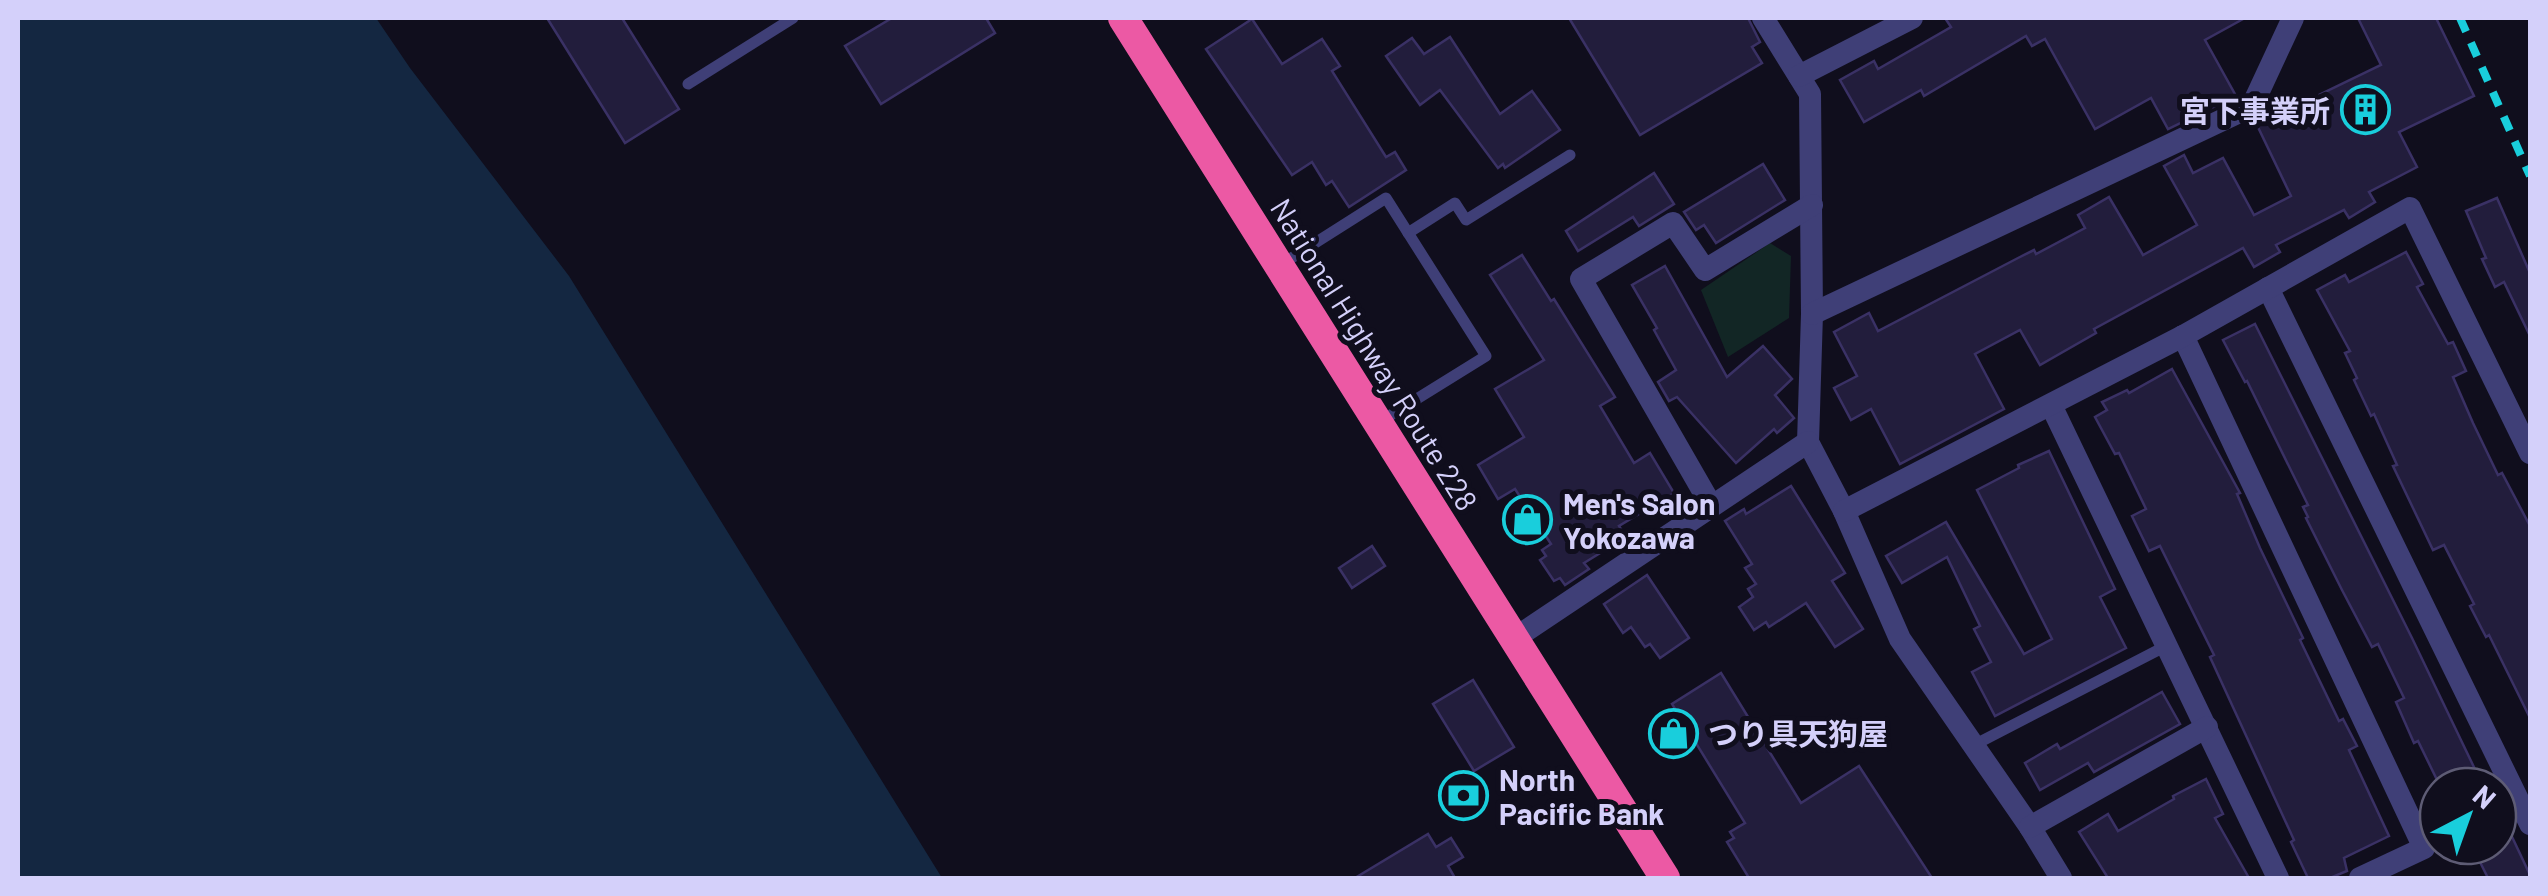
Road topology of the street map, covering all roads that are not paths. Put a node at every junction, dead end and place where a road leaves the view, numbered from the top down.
1 (793, 18) edge
2 (1123, 18) edge
3 (1763, 18) edge
4 (1912, 18) edge
5 (2293, 18) edge
6 (1799, 76) junction
7 (688, 84) dead end
8 (1570, 155) dead end
9 (1812, 205) junction
10 (1408, 233) junction
11 (1278, 266) junction
12 (2268, 288) junction
13 (1812, 314) junction
14 (2183, 336) junction
15 (2050, 405) junction
16 (1378, 424) junction
17 (1808, 442) junction
18 (2530, 453) edge
19 (1711, 506) junction
20 (1844, 511) junction
21 (1515, 638) junction
22 (2168, 646) junction
23 (2207, 727) junction
24 (1974, 745) junction
25 (2530, 824) edge
26 (2030, 826) junction
27 (1665, 878) edge
28 (2061, 878) edge
29 (2278, 878) edge
30 (2360, 878) edge

1 - 7 lane
2 - 11 highway, National Highway Route 228
3 - 6 street
4 - 6 street
5 - 13 street
6 - 9 street
8 - 10 lane
9 - 13 street
9 - 19 street
10 - 11 lane
10 - 16 lane
11 - 16 highway, National Highway Route 228
12 - 14 street
12 - 18 street
12 - 25 street
13 - 17 street
14 - 15 street
14 - 30 street
15 - 20 street
15 - 22 street
16 - 21 highway, National Highway Route 228
17 - 19 street
17 - 20 street
19 - 21 street
20 - 24 street
21 - 27 highway, National Highway Route 228
22 - 23 street
22 - 24 lane
23 - 26 street
23 - 29 street
24 - 26 street
26 - 28 street

